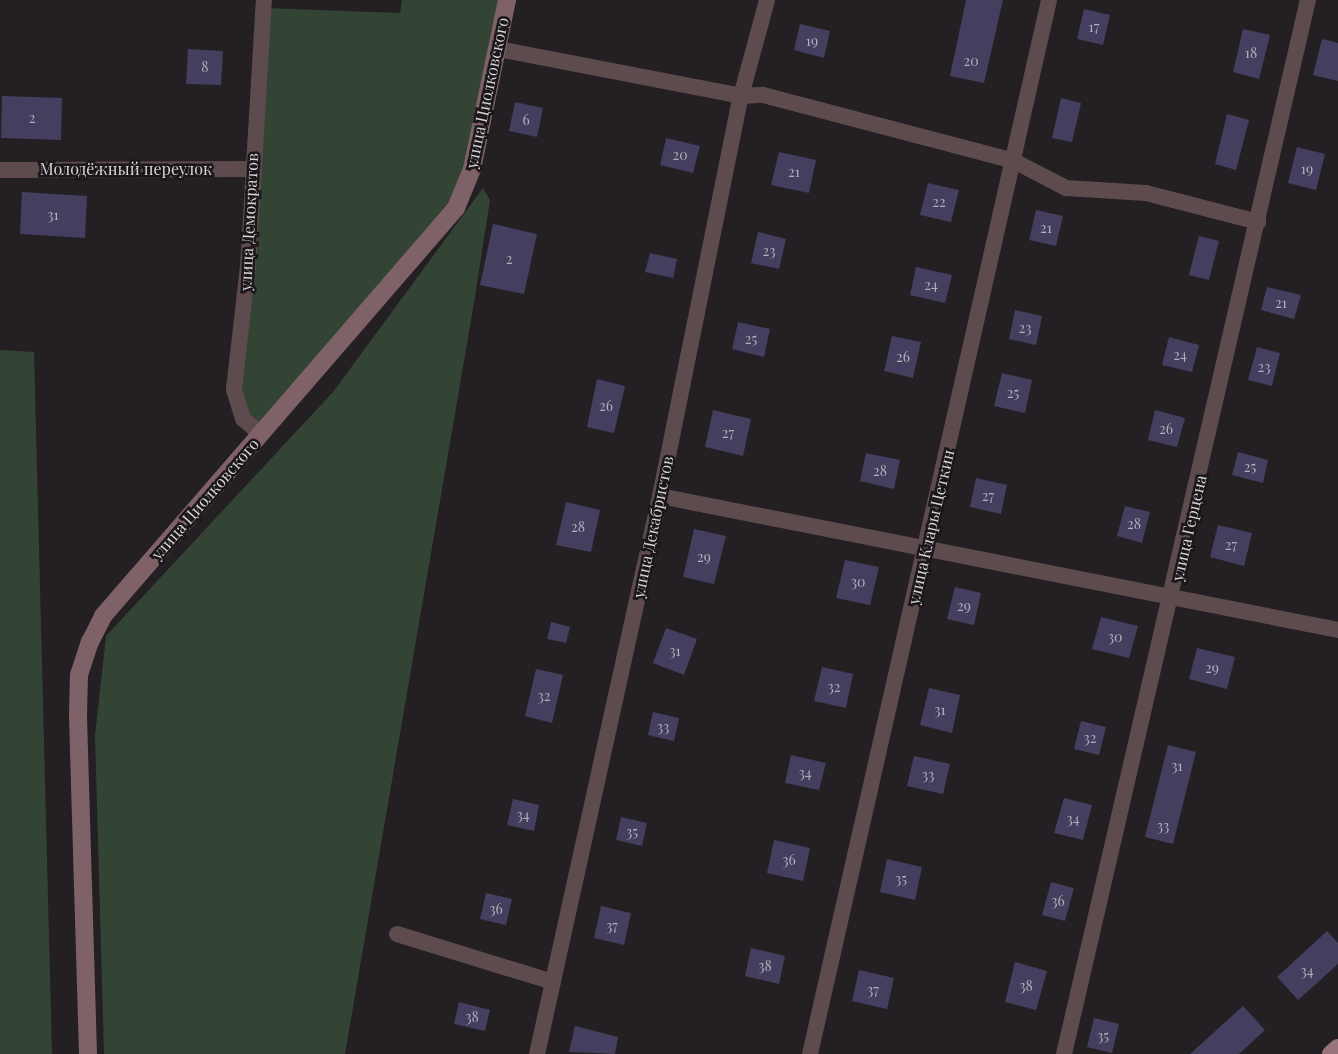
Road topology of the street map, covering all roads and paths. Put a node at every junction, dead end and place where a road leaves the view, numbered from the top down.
1 (264, 0) edge
2 (507, 0) edge
3 (767, 0) edge
4 (1049, 0) edge
5 (1308, 0) edge
6 (498, 49) junction
7 (741, 96) junction
8 (1014, 161) junction
9 (252, 169) junction
10 (0, 170) edge
11 (1258, 222) junction
12 (261, 434) junction
13 (660, 496) junction
14 (927, 548) junction
15 (1173, 599) junction
16 (1338, 630) edge
17 (397, 934) dead end
18 (553, 982) junction
19 (1338, 1048) edge
20 (88, 1054) edge
21 (537, 1054) edge
22 (810, 1054) edge
23 (1064, 1054) edge
24 (1332, 1054) edge

1 - 9 street, улица Демократов
2 - 6 main road, улица Циолковского
3 - 7 street, улица Декабристов
4 - 8 street, улица Клары Цеткин
5 - 11 street, улица Герцена
6 - 7 street
6 - 12 main road, улица Циолковского
7 - 8 street
7 - 13 street, улица Декабристов
8 - 11 street
8 - 14 street, улица Клары Цеткин
9 - 10 street, Молодёжный переулок
9 - 12 street, улица Демократов
11 - 15 street, улица Герцена
12 - 20 main road, улица Циолковского
13 - 14 street
13 - 18 street, улица Декабристов
14 - 15 street
14 - 22 street, улица Клары Цеткин
15 - 16 street
15 - 23 street, улица Герцена
17 - 18 street
18 - 21 street, улица Декабристов
19 - 24 main road

